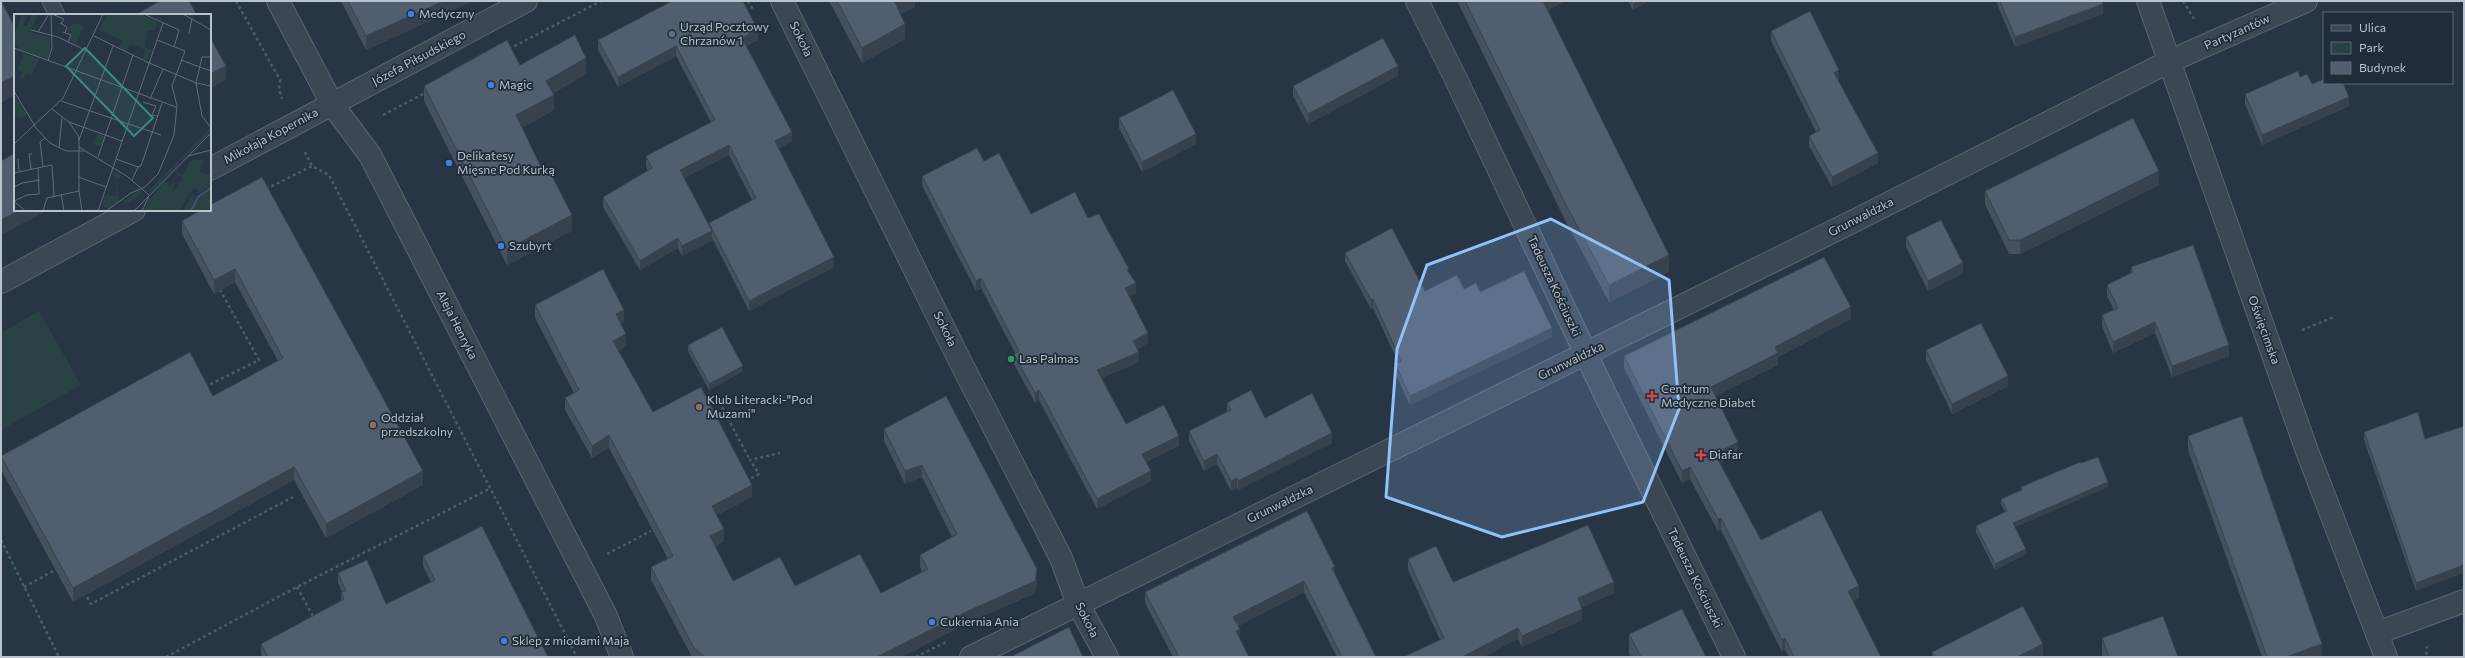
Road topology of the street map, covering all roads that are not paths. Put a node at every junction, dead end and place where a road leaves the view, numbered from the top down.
1 (50, 1) edge
2 (278, 1) edge
3 (526, 1) edge
4 (782, 1) edge
5 (1417, 1) edge
6 (2148, 1) edge
7 (2306, 1) edge
8 (56, 14) edge
9 (2168, 62) junction
10 (332, 104) junction
11 (211, 168) edge
12 (132, 211) edge
13 (1, 282) edge
14 (1586, 354) junction
15 (2464, 601) edge
16 (1078, 604) junction
17 (2377, 633) junction
18 (622, 657) edge
19 (971, 657) edge
20 (1107, 657) edge
21 (1734, 657) edge
22 (2386, 657) edge

1 - 8 lane
2 - 10 street, Aleja Henryka
3 - 10 street, Józefa Piłsudskiego
4 - 16 street, Sokoła
5 - 14 street, Tadeusza Kościuszki
6 - 9 street, Oświęcimska
7 - 9 street, Partyzantów
9 - 14 street, Grunwaldzka
9 - 17 street, Oświęcimska
10 - 11 street, Mikołaja Kopernika
10 - 18 street, Aleja Henryka
12 - 13 street
14 - 16 street, Grunwaldzka
14 - 21 street, Tadeusza Kościuszki
15 - 17 street
16 - 19 street, Grunwaldzka
16 - 20 street, Sokoła
17 - 22 street, Oświęcimska

